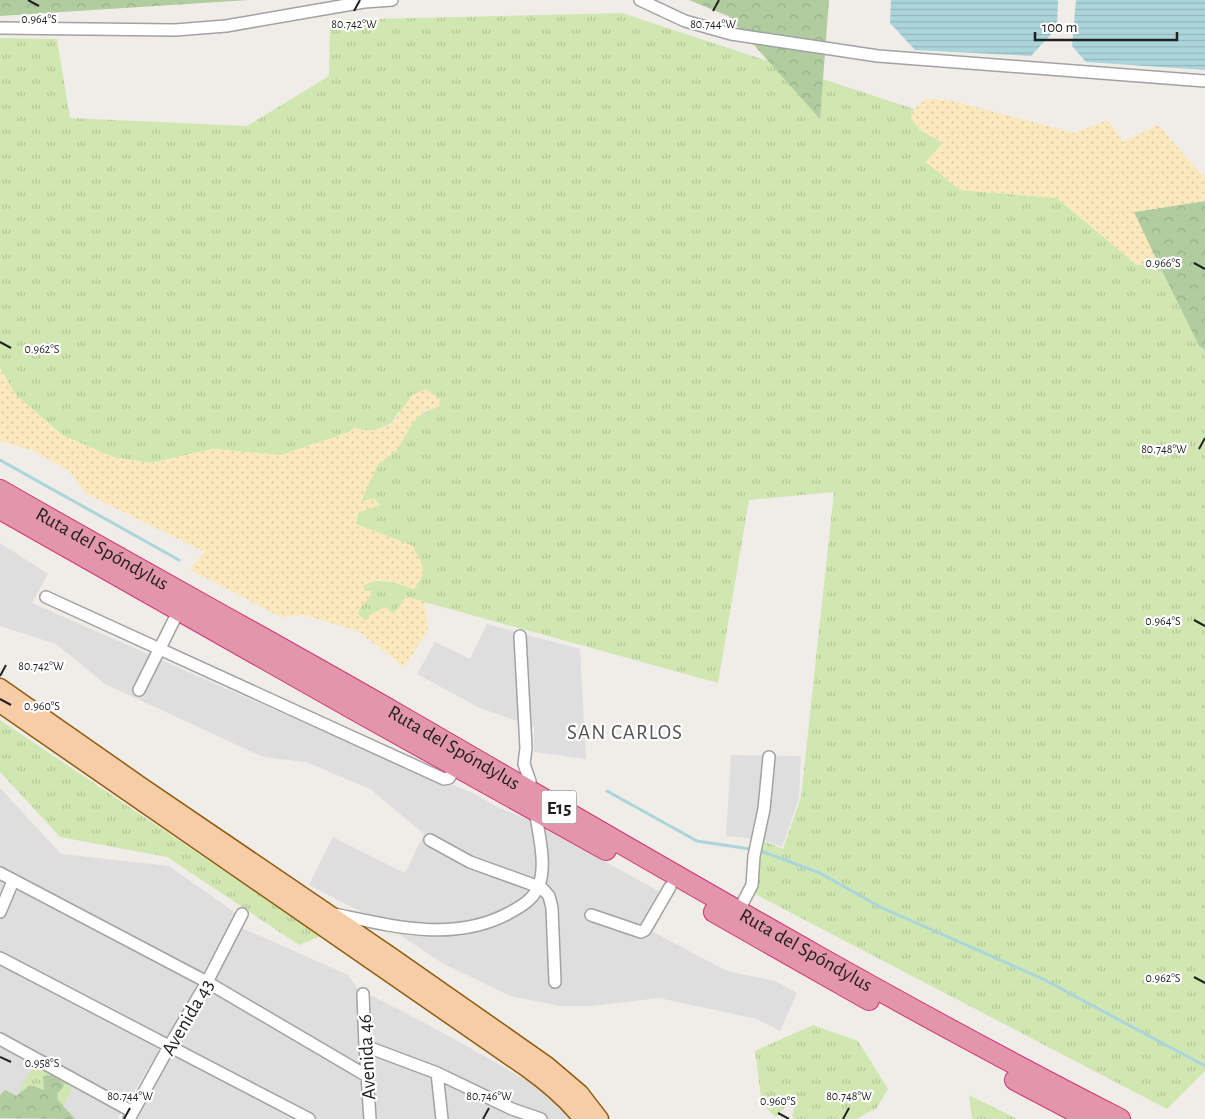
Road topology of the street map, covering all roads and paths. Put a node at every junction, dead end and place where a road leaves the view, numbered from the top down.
1 (392, 0) edge
2 (640, 0) edge
3 (0, 28) edge
4 (1205, 81) edge
5 (0, 490) edge
6 (0, 509) edge
7 (46, 597) dead end
8 (179, 610) junction
9 (520, 636) dead end
10 (159, 649) junction
11 (0, 687) edge
12 (139, 690) dead end
13 (0, 704) edge
14 (769, 757) dead end
15 (456, 767) junction
16 (532, 800) junction
17 (430, 840) dead end
18 (0, 873) edge
19 (13, 881) junction
20 (539, 886) junction
21 (670, 887) junction
22 (739, 910) junction
23 (0, 912) edge
24 (327, 912) junction
25 (242, 914) dead end
26 (591, 915) dead end
27 (0, 958) edge
28 (208, 982) junction
29 (556, 982) dead end
30 (363, 994) dead end
31 (0, 1040) edge
32 (170, 1045) junction
33 (364, 1046) junction
34 (437, 1073) junction
35 (367, 1076) junction
36 (512, 1114) edge
37 (131, 1115) edge
38 (309, 1119) edge
39 (370, 1119) edge
40 (442, 1119) edge
41 (541, 1119) edge
42 (582, 1119) edge
43 (600, 1119) edge
44 (1089, 1119) edge
45 (1120, 1119) edge

1 - 3 street
2 - 4 street
5 - 16 highway, Ruta del Spóndylus / E15
6 - 8 highway, Ruta del Spóndylus / E15
7 - 10 street
8 - 10 street
8 - 15 highway, Ruta del Spóndylus / E15
9 - 16 street
10 - 12 street
10 - 15 street
11 - 24 main road
13 - 42 main road
14 - 22 street
15 - 16 highway, Ruta del Spóndylus / E15
16 - 20 street
16 - 21 highway, Ruta del Spóndylus / E15
16 - 22 highway, Ruta del Spóndylus / E15
17 - 20 street
18 - 19 street
19 - 23 street
19 - 28 street
20 - 24 street
20 - 29 street
21 - 26 street
21 - 44 highway, Ruta del Spóndylus / E15
22 - 45 highway, Ruta del Spóndylus / E15
24 - 43 main road
25 - 28 street, Avenida 43
27 - 32 street
28 - 32 street, Avenida 43
28 - 35 street
30 - 33 street, Avenida 46
31 - 37 street
32 - 37 street, Avenida 43
32 - 38 street
33 - 34 street
33 - 35 street, Avenida 46
34 - 36 street
34 - 40 street
35 - 39 street, Avenida 46
36 - 41 street

